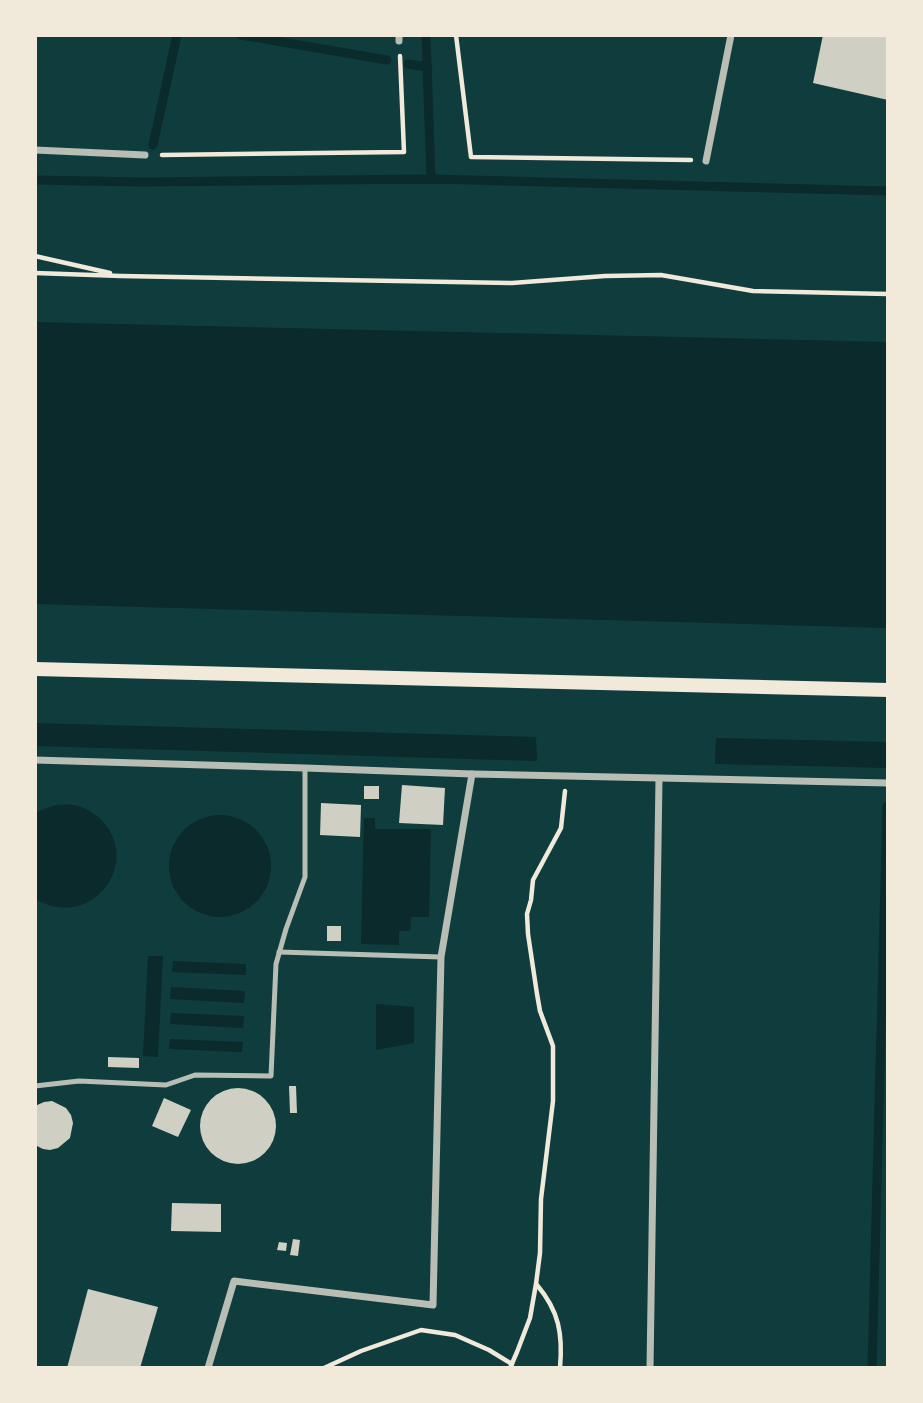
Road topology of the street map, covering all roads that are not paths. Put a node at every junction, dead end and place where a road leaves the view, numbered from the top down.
1 (731, 35) edge
2 (35, 150) edge
3 (145, 155) road end
4 (706, 160) road end
5 (35, 669) edge
6 (888, 690) edge
7 (35, 760) edge
8 (306, 768) junction
9 (472, 774) junction
10 (659, 779) junction
11 (888, 783) edge
12 (279, 952) junction
13 (441, 957) junction
14 (35, 1086) edge
15 (208, 1368) edge
16 (650, 1368) edge

1 - 4 street
2 - 3 street
5 - 6 main road
7 - 8 street
8 - 9 street
8 - 12 lane
9 - 10 street
9 - 13 street
10 - 11 street
10 - 16 street
12 - 13 lane
12 - 14 lane
13 - 15 street

